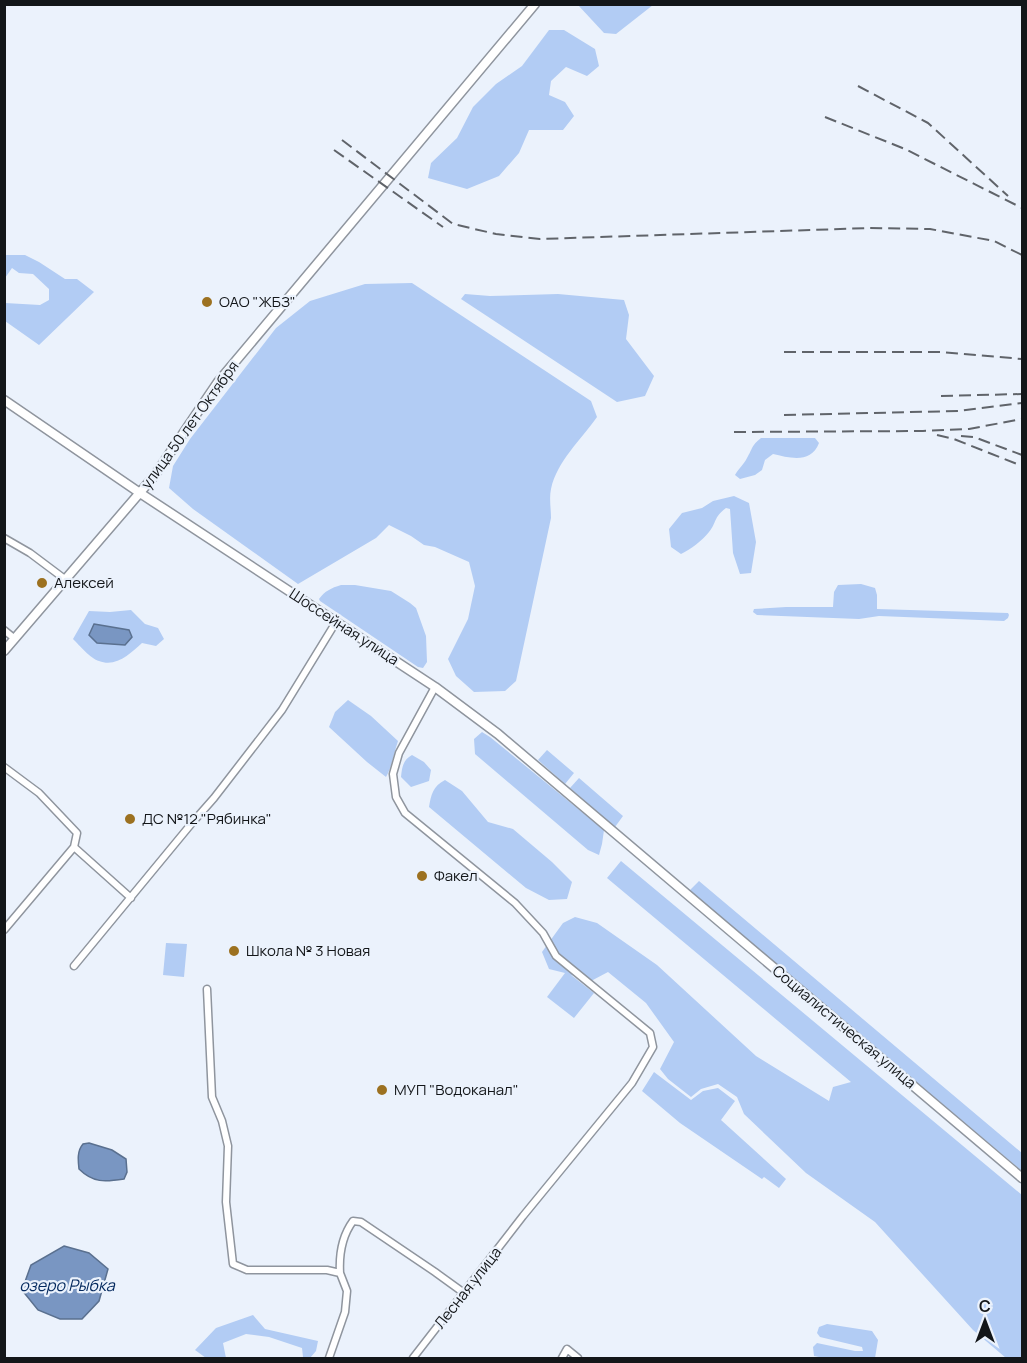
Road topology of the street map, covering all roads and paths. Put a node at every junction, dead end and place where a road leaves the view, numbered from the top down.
1 (535, 4) edge
2 (4, 400) edge
3 (140, 493) junction
4 (4, 538) edge
5 (66, 580) junction
6 (336, 622) junction
7 (4, 630) edge
8 (15, 639) junction
9 (4, 651) edge
10 (435, 687) junction
11 (4, 767) edge
12 (74, 847) junction
13 (665, 877) joint
14 (131, 897) junction
15 (4, 930) edge
16 (74, 966) dead end
17 (207, 989) dead end
18 (1023, 1178) edge
19 (340, 1273) junction
20 (464, 1293) junction
21 (329, 1359) edge
22 (413, 1359) edge
23 (562, 1359) edge
24 (578, 1359) edge

1 - 3 street, улица 50 лет Октября
2 - 3 street, Шоссейная улица
3 - 5 street, улица 50 лет Октября
3 - 6 street, Шоссейная улица
4 - 5 street
5 - 8 street, улица 50 лет Октября
6 - 10 street, Шоссейная улица
6 - 14 street
7 - 8 street
8 - 9 street, улица 50 лет Октября
10 - 13 street, Шоссейная улица
10 - 20 street, Лесная улица
11 - 12 street
12 - 14 street
12 - 15 street
13 - 18 street, Социалистическая улица
14 - 16 street
17 - 19 street
19 - 20 street
19 - 21 street
20 - 22 street, Лесная улица
23 - 24 street

